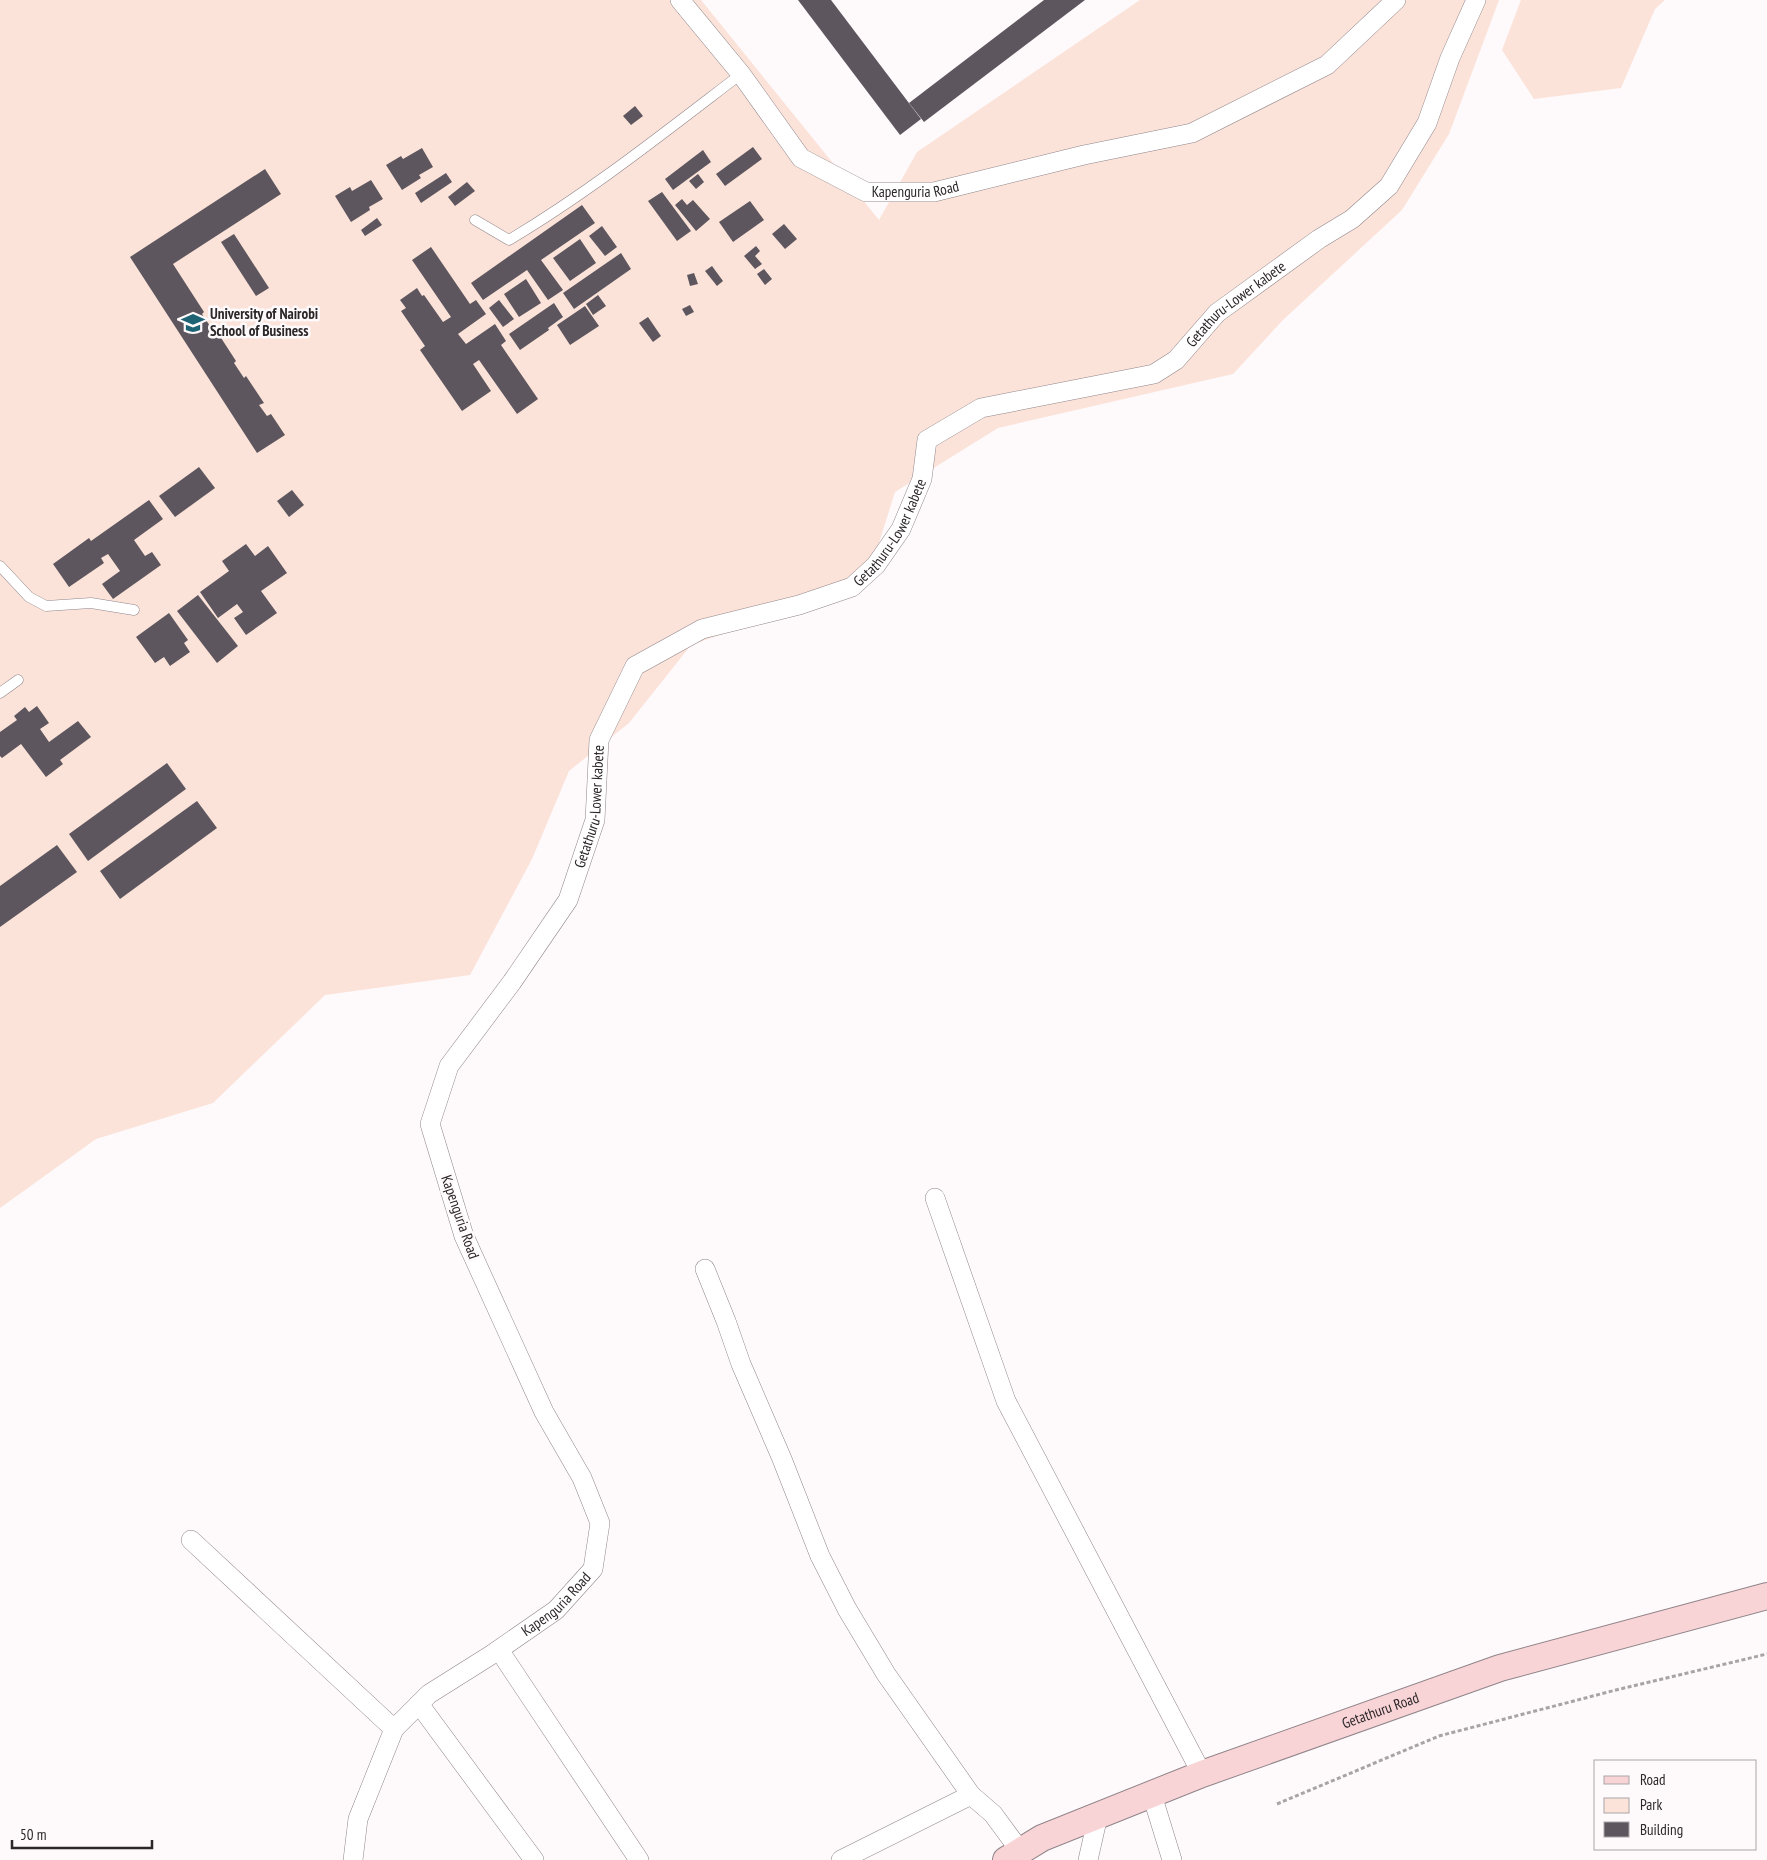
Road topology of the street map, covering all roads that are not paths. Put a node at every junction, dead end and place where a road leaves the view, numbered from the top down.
1 (680, 0) edge
2 (1396, 0) edge
3 (1476, 0) edge
4 (741, 74) junction
5 (475, 220) dead end
6 (0, 566) edge
7 (134, 610) dead end
8 (18, 680) dead end
9 (0, 693) edge
10 (440, 1161) joint
11 (935, 1198) dead end
12 (705, 1269) dead end
13 (191, 1540) dead end
14 (1766, 1598) edge
15 (499, 1650) junction
16 (419, 1704) junction
17 (394, 1729) junction
18 (1202, 1774) junction
19 (971, 1795) junction
20 (1152, 1795) junction
21 (1098, 1816) junction
22 (1013, 1856) edge
23 (354, 1860) edge
24 (534, 1860) edge
25 (639, 1860) edge
26 (841, 1860) edge
27 (1088, 1860) edge
28 (1172, 1860) edge

1 - 4 street, Kapenguria Road
2 - 4 street, Kapenguria Road
3 - 10 street, Getathuru-Lower kabete
4 - 5 lane
6 - 7 lane
8 - 9 lane
10 - 15 street, Kapenguria Road
11 - 18 street
12 - 19 street
13 - 17 street
14 - 18 main road, Getathuru Road
15 - 16 street, Kapenguria Road
15 - 25 street
16 - 17 street, Kapenguria Road
16 - 24 street
17 - 23 street, Kapenguria Road
18 - 20 main road, Getathuru Road
19 - 22 street
19 - 26 street
20 - 21 main road, Getathuru Road
20 - 28 street
21 - 22 main road, Getathuru Road
21 - 27 street

